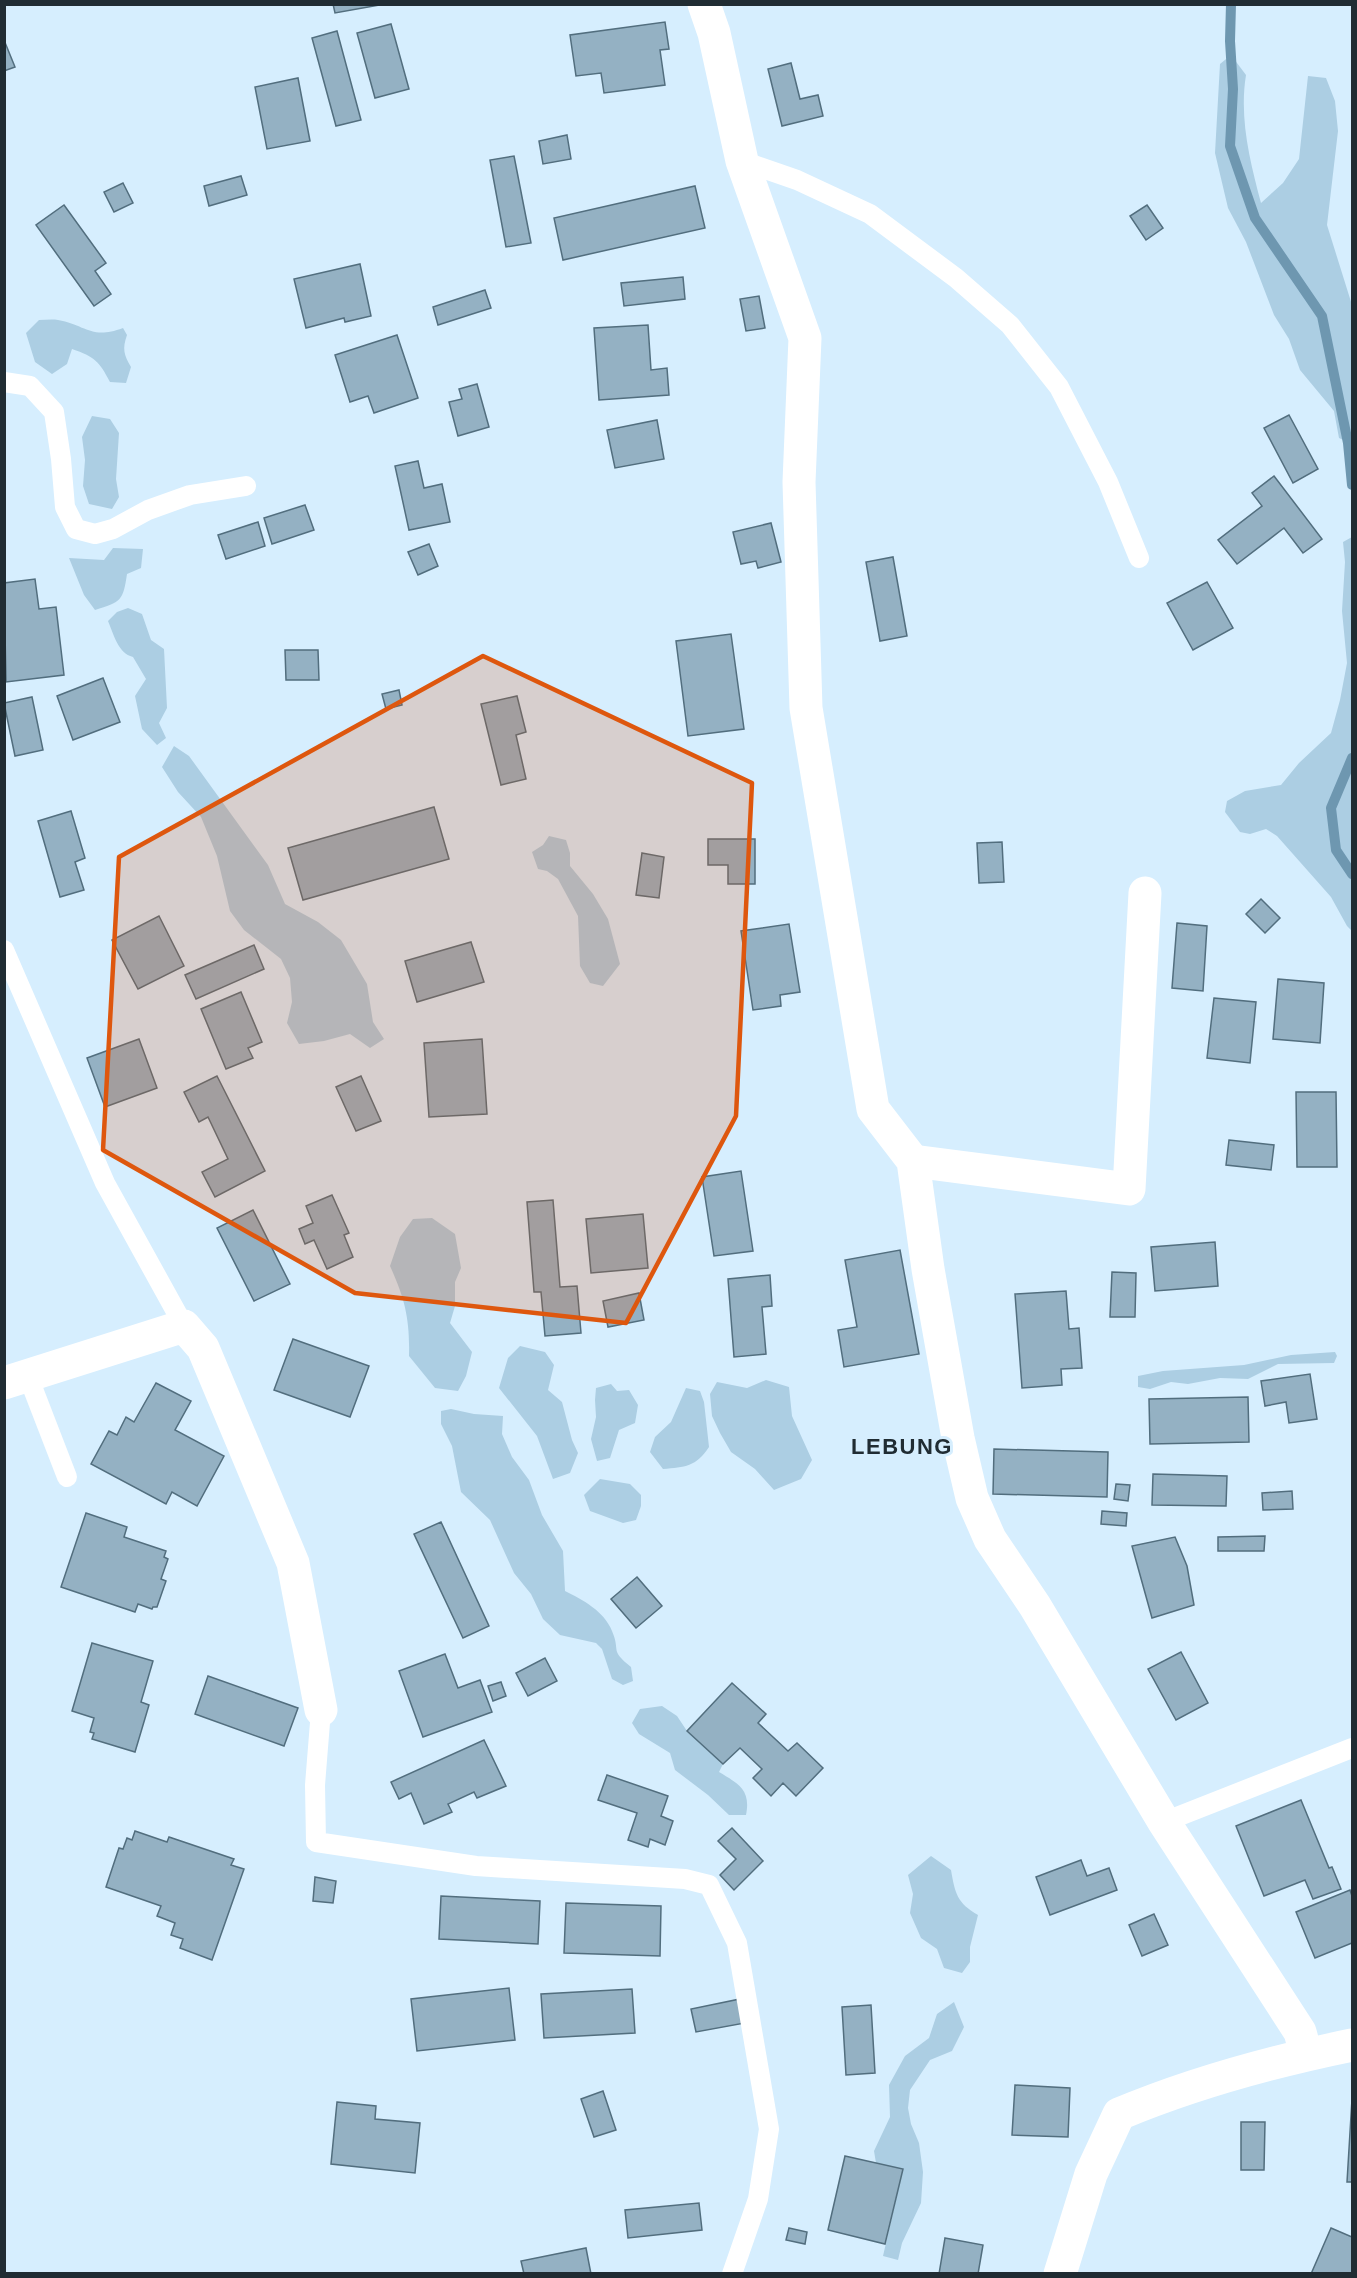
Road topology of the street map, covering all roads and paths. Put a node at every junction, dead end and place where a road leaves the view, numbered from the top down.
1 (705, 4) edge
2 (742, 161) junction
3 (4, 382) edge
4 (246, 486) dead end
5 (1139, 558) dead end
6 (1145, 893) dead end
7 (4, 950) edge
8 (913, 1161) junction
9 (184, 1326) junction
10 (16, 1380) edge
11 (68, 1477) dead end
12 (321, 1710) joint
13 (1353, 1748) edge
14 (1164, 1822) junction
15 (1353, 2045) edge
16 (1306, 2054) junction
17 (732, 2274) edge
18 (1060, 2274) edge

1 - 2 street
2 - 5 lane
2 - 8 street
3 - 4 lane
6 - 8 street
7 - 9 lane
8 - 14 street
9 - 10 street
9 - 12 street
10 - 11 lane
12 - 17 lane
13 - 14 lane
14 - 16 street
15 - 16 street
16 - 18 street

